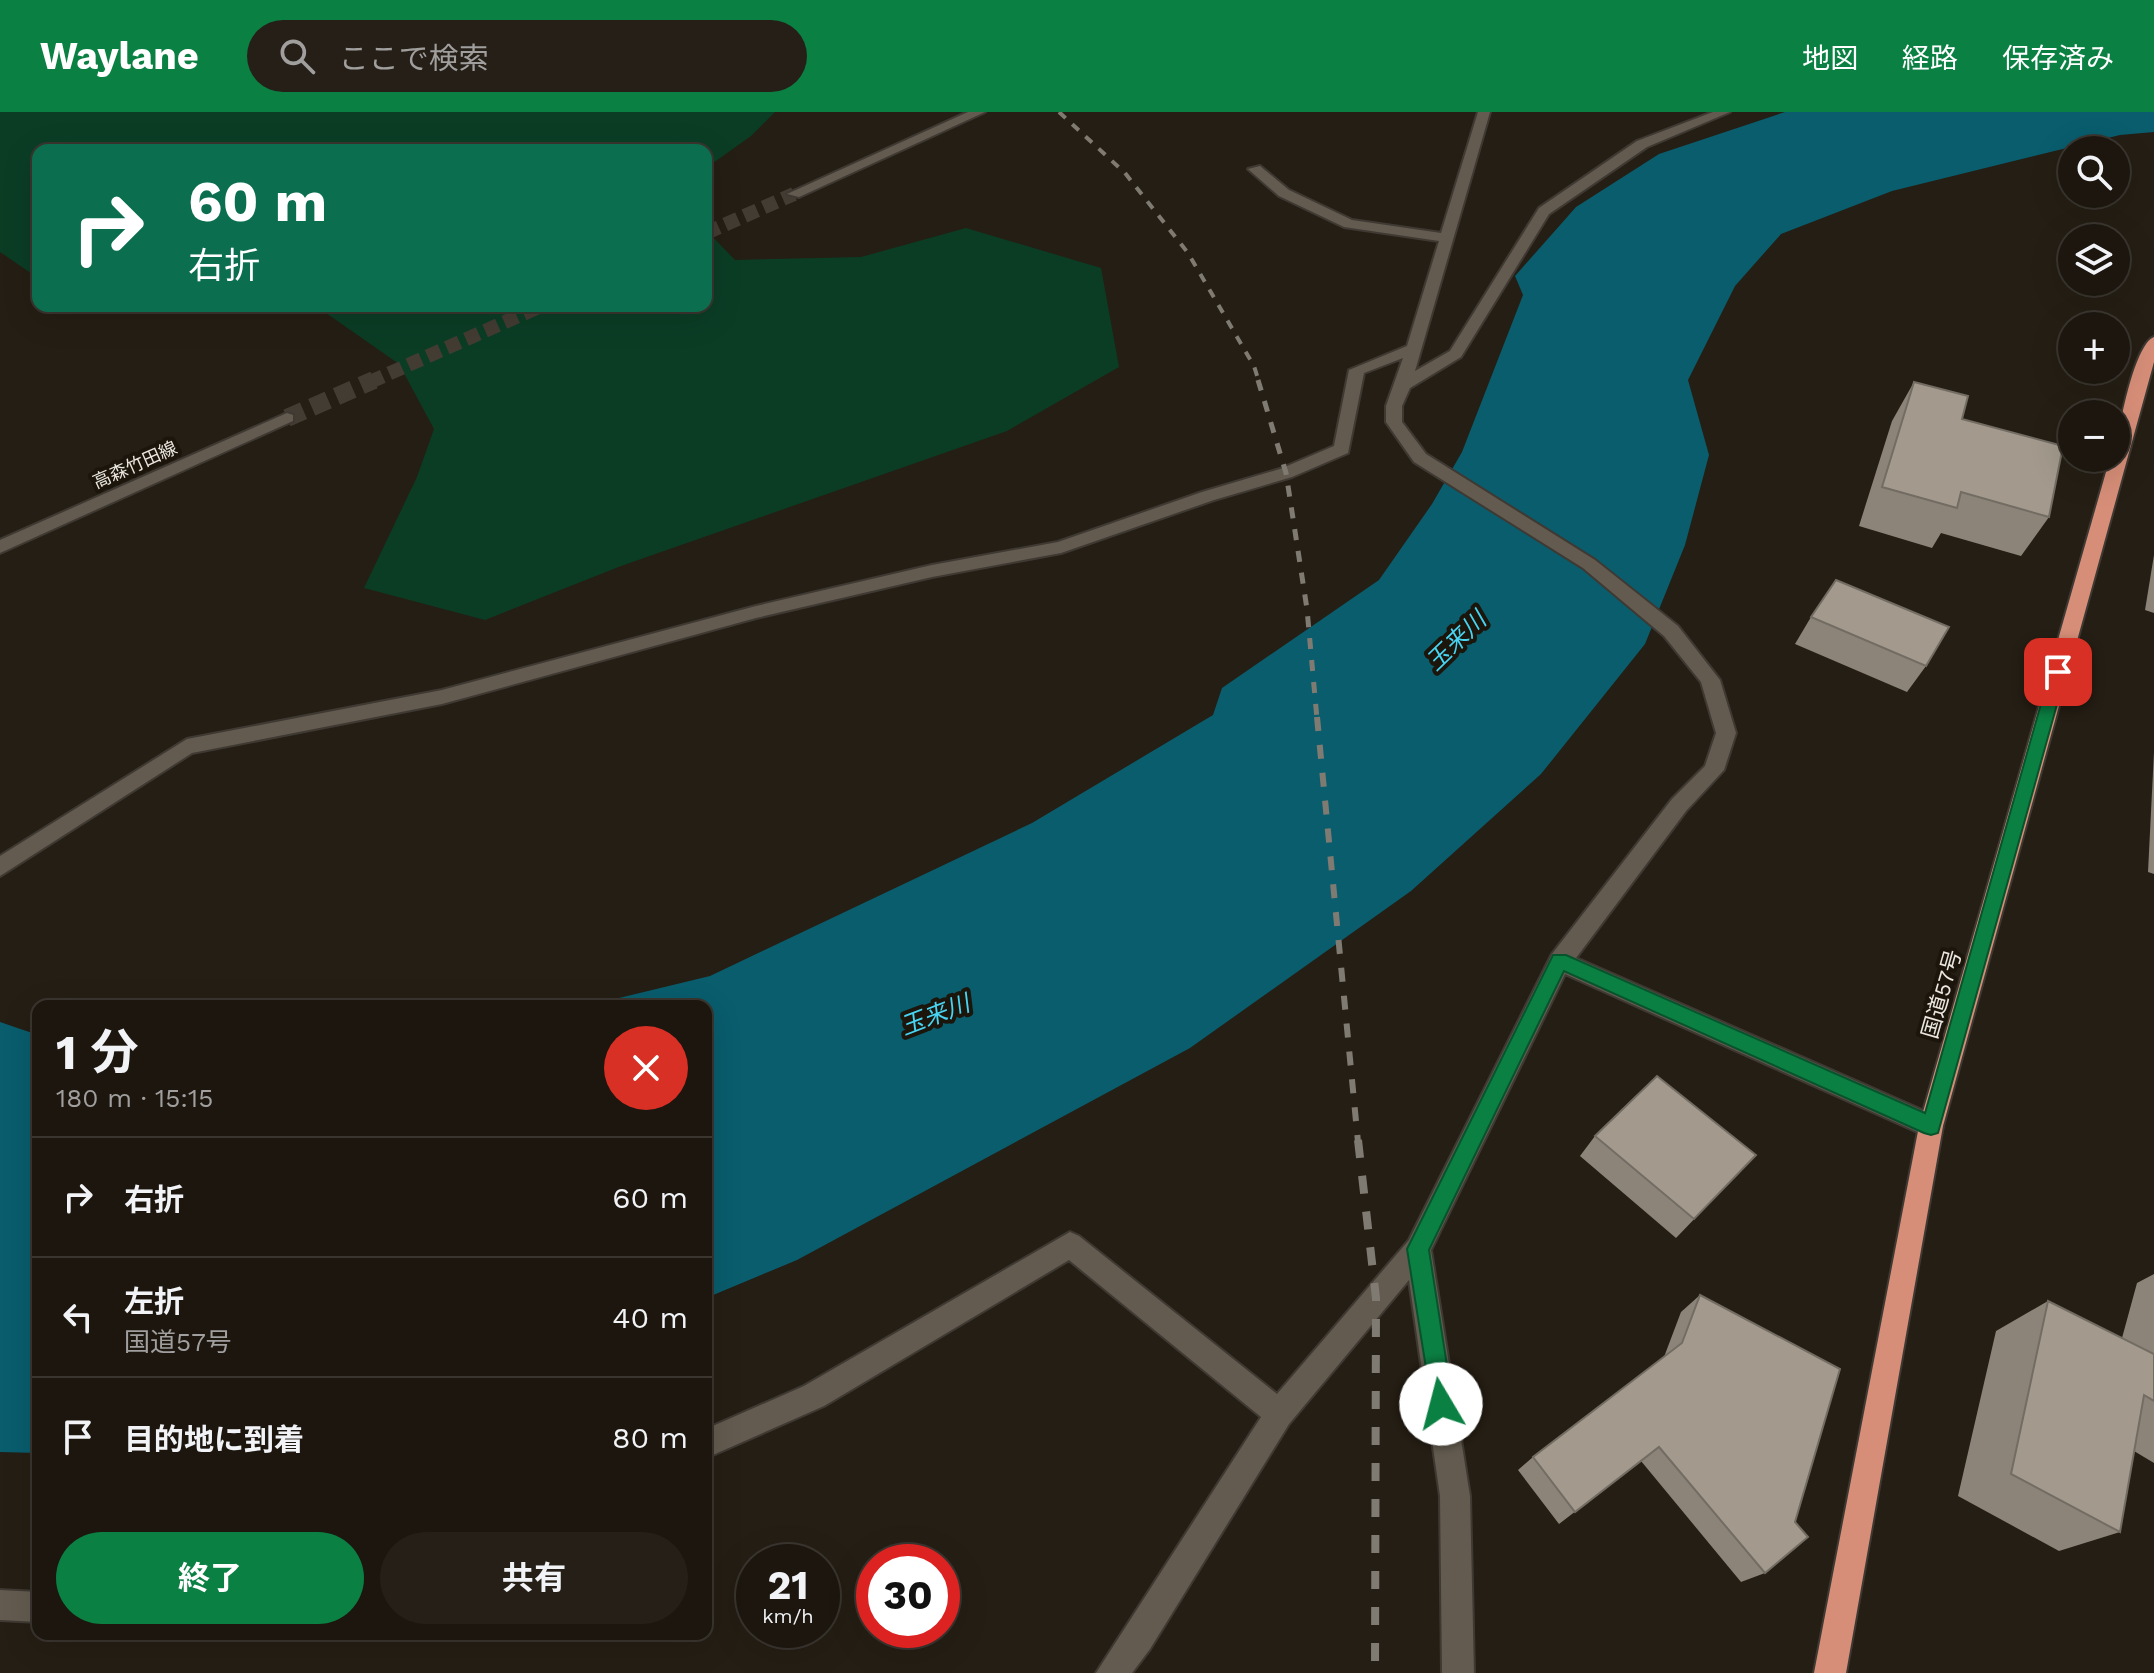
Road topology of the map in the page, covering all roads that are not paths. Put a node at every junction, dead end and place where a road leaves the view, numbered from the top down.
1 (979, 112) edge
2 (1484, 112) edge
3 (1724, 112) edge
4 (1255, 169) dead end
5 (794, 194) tunnel mouth
6 (1445, 238) junction
7 (2154, 342) edge
8 (1413, 349) junction
9 (1403, 385) junction
10 (287, 418) tunnel mouth
11 (0, 547) edge
12 (0, 867) edge
13 (1560, 961) junction
14 (1931, 1126) junction
15 (1418, 1249) junction
16 (1279, 1414) junction
17 (712, 1441) edge
18 (0, 1605) edge
19 (32, 1607) edge
20 (1112, 1673) edge
21 (1458, 1673) edge
22 (1830, 1673) edge

1 - 5 street
2 - 6 street
3 - 9 street
4 - 6 street
6 - 8 street
7 - 14 highway, 国道57号
8 - 9 street
8 - 12 street
9 - 13 street
10 - 11 street, 高森竹田線
13 - 14 street
13 - 15 street
14 - 22 highway, 国道57号
15 - 16 street
15 - 21 street
16 - 17 street
16 - 20 street
18 - 19 street

